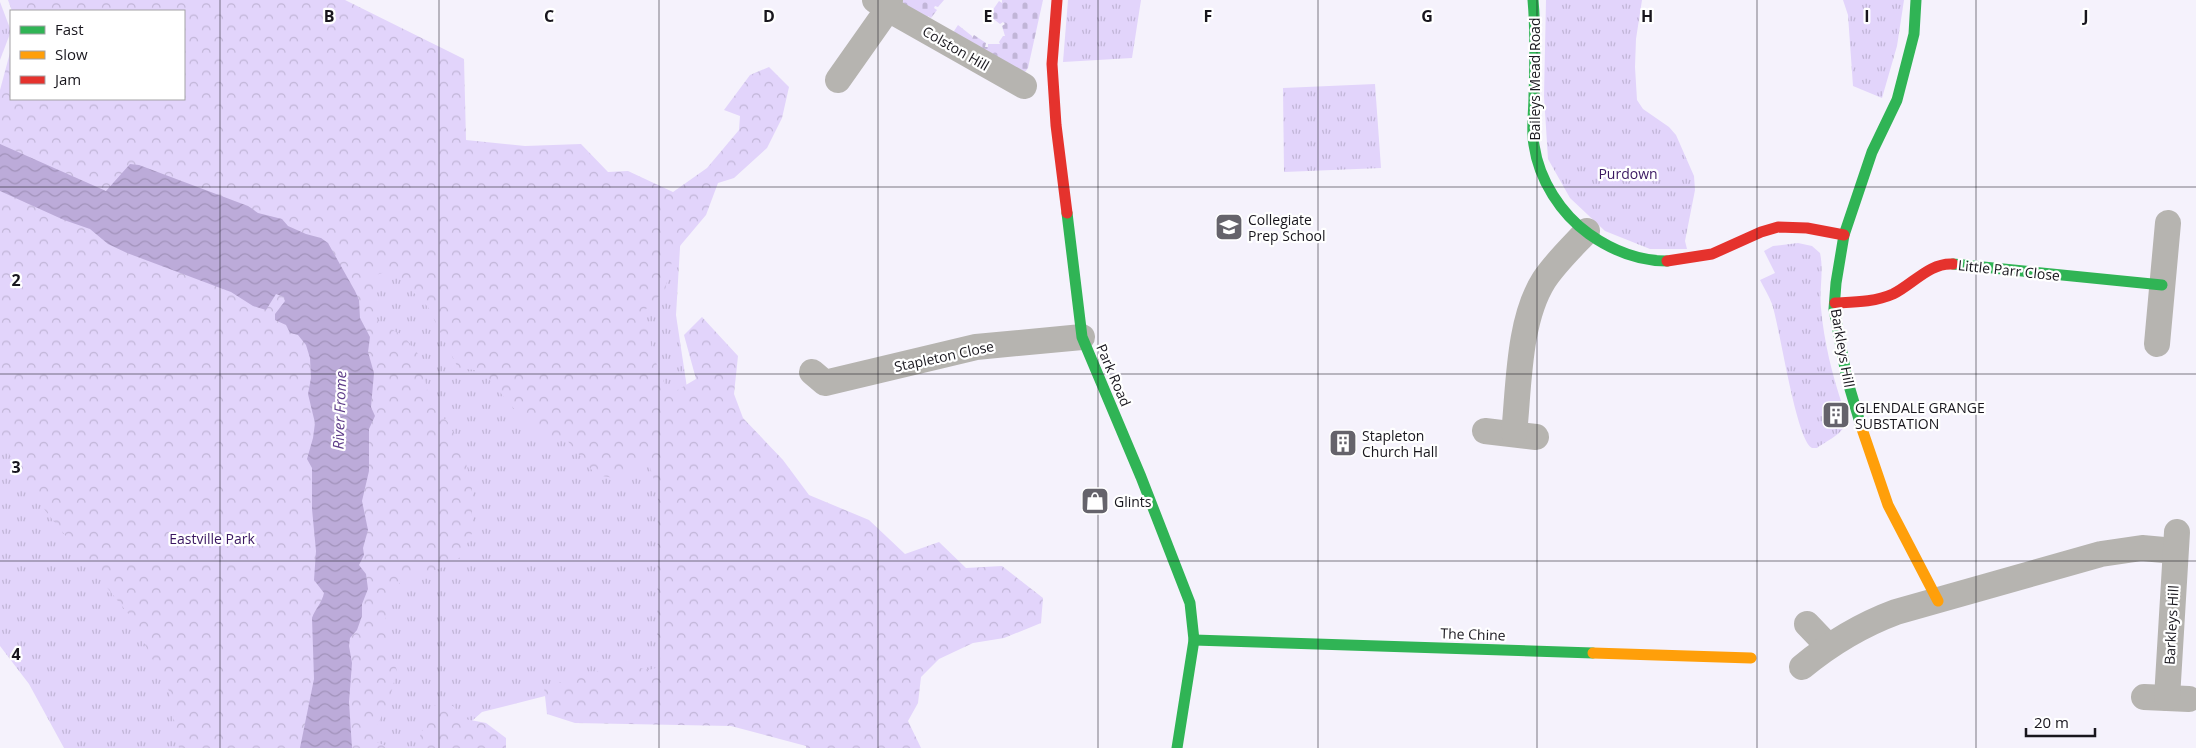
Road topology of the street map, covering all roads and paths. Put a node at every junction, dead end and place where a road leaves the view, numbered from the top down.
1 (1057, 0) edge
2 (1533, 0) edge
3 (1916, 0) edge
4 (884, 3) edge
5 (838, 80) dead end
6 (1024, 86) dead end
7 (2168, 223) dead end
8 (1587, 231) junction
9 (1844, 236) junction
10 (2162, 285) junction
11 (1835, 304) junction
12 (1082, 337) junction
13 (2157, 344) dead end
14 (812, 372) dead end
15 (1485, 431) dead end
16 (1938, 601) junction
17 (1807, 624) dead end
18 (1194, 640) junction
19 (1828, 646) junction
20 (1751, 658) dead end
21 (1802, 667) dead end
22 (2167, 698) dead end
23 (1177, 748) edge

1 - 12 street, Park Road
2 - 8 street, Baileys Mead Road
3 - 9 street, Barkleys Hill
4 - 5 street, Colston Hill
4 - 6 street, Colston Hill
7 - 10 street
8 - 9 street, Baileys Mead Road
8 - 15 street
9 - 11 street, Barkleys Hill
10 - 11 street, Little Parr Close
10 - 13 street
11 - 16 street, Barkleys Hill
12 - 14 street, Stapleton Close
12 - 18 street, Park Road
16 - 19 street, Barkleys Hill
16 - 22 street, Barkleys Hill
17 - 19 street
18 - 20 street, The Chine
18 - 23 street, Park Road
19 - 21 street, Barkleys Hill

